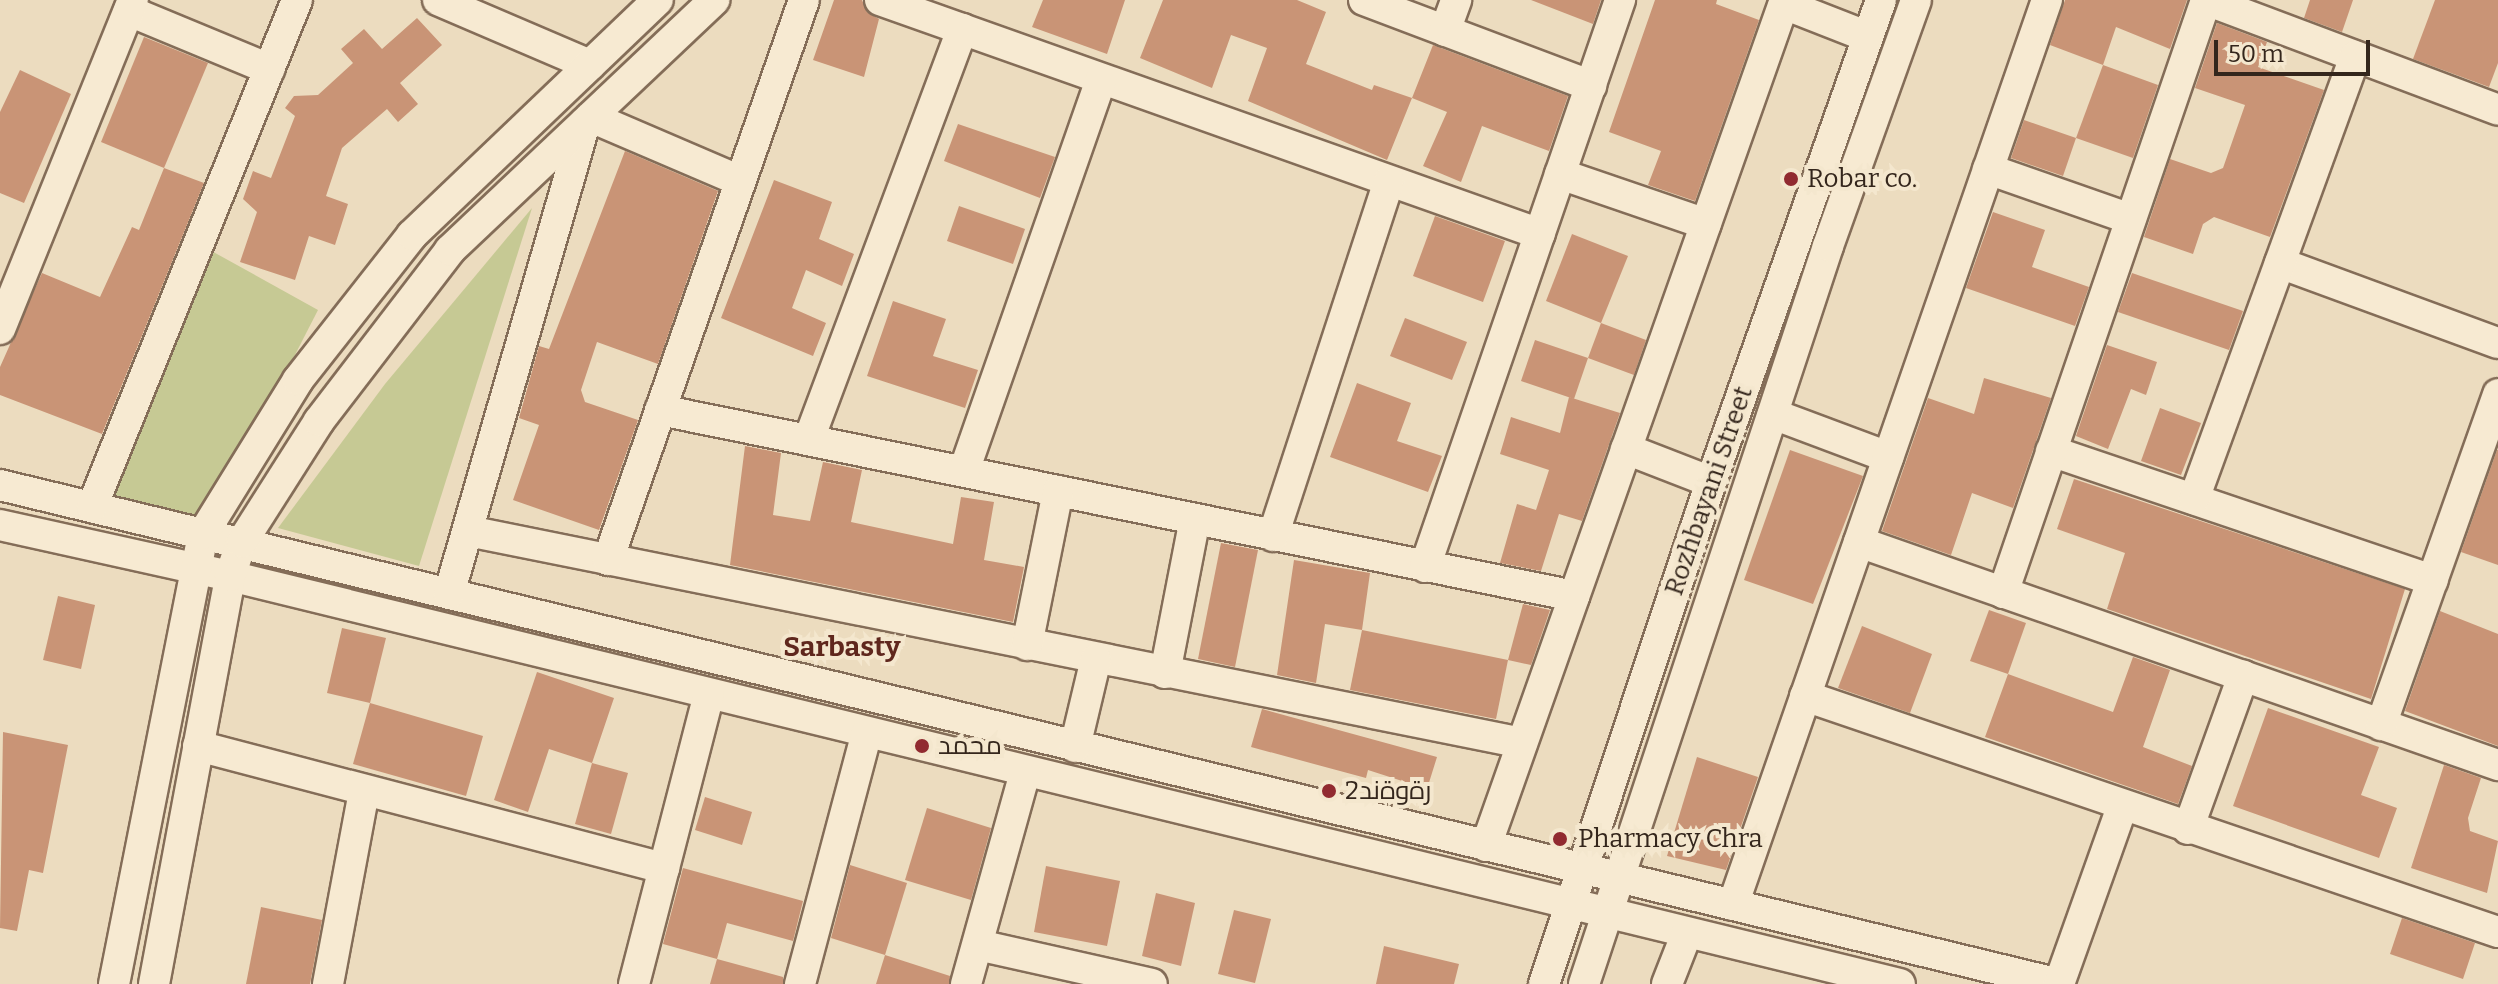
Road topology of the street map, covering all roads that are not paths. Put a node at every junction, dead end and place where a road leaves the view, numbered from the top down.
1 (297, 0) edge
2 (438, 0) edge
3 (658, 0) edge
4 (714, 0) edge
5 (804, 0) edge
6 (880, 0) edge
7 (1364, 0) edge
8 (1456, 0) edge
9 (1620, 0) edge
10 (1881, 0) edge
11 (1916, 0) edge
12 (2047, 0) edge
13 (2206, 0) edge
14 (1785, 2) edge
15 (131, 6) edge
16 (954, 17) edge
17 (1445, 31) junction
18 (1868, 37) junction
19 (2355, 56) junction
20 (590, 65) junction
21 (269, 69) junction
22 (1101, 79) junction
23 (1591, 86) junction
24 (2498, 110) edge
25 (588, 120) junction
26 (1988, 169) junction
27 (1560, 174) junction
28 (740, 181) junction
29 (1389, 181) junction
30 (2131, 219) junction
31 (1706, 224) junction
32 (1540, 234) junction
33 (1796, 235) junction
34 (1828, 246) junction
35 (2280, 263) junction
36 (0, 329) edge
37 (2498, 343) edge
38 (2498, 394) edge
39 (660, 410) junction
40 (1773, 414) junction
41 (809, 439) junction
42 (1626, 449) junction
43 (2051, 451) junction
44 (1888, 457) junction
45 (964, 471) junction
46 (1711, 482) junction
47 (0, 485) edge
48 (1058, 491) junction
49 (2194, 499) junction
50 (222, 501) junction
51 (92, 507) junction
52 (1195, 519) junction
53 (1, 529) edge
54 (468, 531) junction
55 (248, 532) junction
56 (203, 534) junction
57 (1273, 536) junction
58 (1859, 542) junction
59 (608, 560) junction
60 (1425, 567) junction
61 (193, 569) junction
62 (230, 576) junction
63 (2433, 580) junction
64 (2003, 593) junction
65 (449, 594) junction
66 (1574, 596) junction
67 (187, 599) junction
68 (224, 606) junction
69 (1027, 645) junction
70 (1096, 659) junction
71 (1165, 673) junction
72 (2243, 676) junction
73 (709, 695) junction
74 (1805, 696) junction
75 (940, 714) junction
76 (2381, 725) junction
77 (867, 733) junction
78 (1522, 743) junction
79 (198, 746) junction
80 (1075, 747) junction
81 (930, 749) junction
82 (2498, 765) edge
83 (1025, 772) junction
84 (364, 791) junction
85 (2122, 807) junction
86 (2188, 829) junction
87 (1486, 846) junction
88 (664, 868) junction
89 (1582, 869) junction
90 (1621, 878) junction
91 (1570, 904) junction
92 (1733, 905) junction
93 (1608, 913) junction
94 (2498, 932) edge
95 (1687, 933) junction
96 (978, 945) junction
97 (114, 984) edge
98 (154, 984) edge
99 (328, 984) edge
100 (634, 984) edge
101 (800, 984) edge
102 (966, 984) edge
103 (1152, 984) edge
104 (1544, 984) edge
105 (1584, 984) edge
106 (1667, 984) edge
107 (1900, 984) edge
108 (2059, 984) edge

1 - 21 street
2 - 20 street
3 - 20 street
4 - 25 street
5 - 28 street
6 - 16 street
7 - 17 street
8 - 17 street
9 - 23 street
10 - 18 street, Rozhbayani Street
11 - 34 street, Rozhbayani Street
12 - 26 street
13 - 19 street
13 - 30 street
14 - 18 street
14 - 31 street
15 - 21 street
15 - 36 street
16 - 22 street
16 - 41 street
17 - 23 street
18 - 33 street, Rozhbayani Street
19 - 24 street
19 - 35 street
20 - 50 street
21 - 51 street
22 - 29 street
22 - 45 street
23 - 27 street
25 - 28 street
25 - 54 street
25 - 55 street
26 - 30 street
26 - 44 street
27 - 31 street
27 - 32 street
28 - 39 street
29 - 32 street
29 - 57 street
30 - 43 street
31 - 42 street
32 - 60 street
33 - 34 street
33 - 46 street, Rozhbayani Street
34 - 40 street, Rozhbayani Street
35 - 37 street
35 - 49 street
38 - 63 street
39 - 41 street
39 - 59 street
40 - 44 street
40 - 90 street, Rozhbayani Street
41 - 45 street
42 - 46 street
42 - 66 street
43 - 49 street
43 - 64 street
44 - 58 street
45 - 48 street
46 - 89 street, Rozhbayani Street
47 - 51 street
48 - 52 street
48 - 69 street
49 - 63 street
50 - 55 street
50 - 56 street
51 - 56 street
52 - 57 street
52 - 71 street
53 - 61 street
54 - 59 street
54 - 65 street
55 - 56 street
55 - 62 street
55 - 65 street
56 - 61 street
57 - 60 street
58 - 64 street
58 - 74 street
59 - 69 street
60 - 66 street
61 - 62 street
61 - 67 street
62 - 68 street
62 - 73 street
63 - 76 street
64 - 72 street
65 - 75 street
66 - 78 street
67 - 68 street
67 - 97 street
68 - 79 street
69 - 70 street
70 - 71 street
70 - 80 street
71 - 78 street
72 - 76 street
72 - 86 street
73 - 77 street
73 - 88 street
74 - 85 street
74 - 92 street
75 - 80 street
75 - 81 street
76 - 82 street
77 - 81 street
77 - 101 street
78 - 87 street
79 - 84 street
79 - 98 street
80 - 87 street
81 - 83 street
83 - 91 street
83 - 96 street
84 - 88 street
84 - 99 street
85 - 86 street
85 - 108 street
86 - 94 street
87 - 89 street
88 - 100 street
89 - 90 street
89 - 91 street, Rozhbayani Street
90 - 92 street
90 - 93 street, Rozhbayani Street
91 - 93 street
91 - 104 street, Rozhbayani Street
92 - 108 street
93 - 95 street
93 - 105 street, Rozhbayani Street
95 - 106 street
95 - 107 street
96 - 102 street
96 - 103 street

